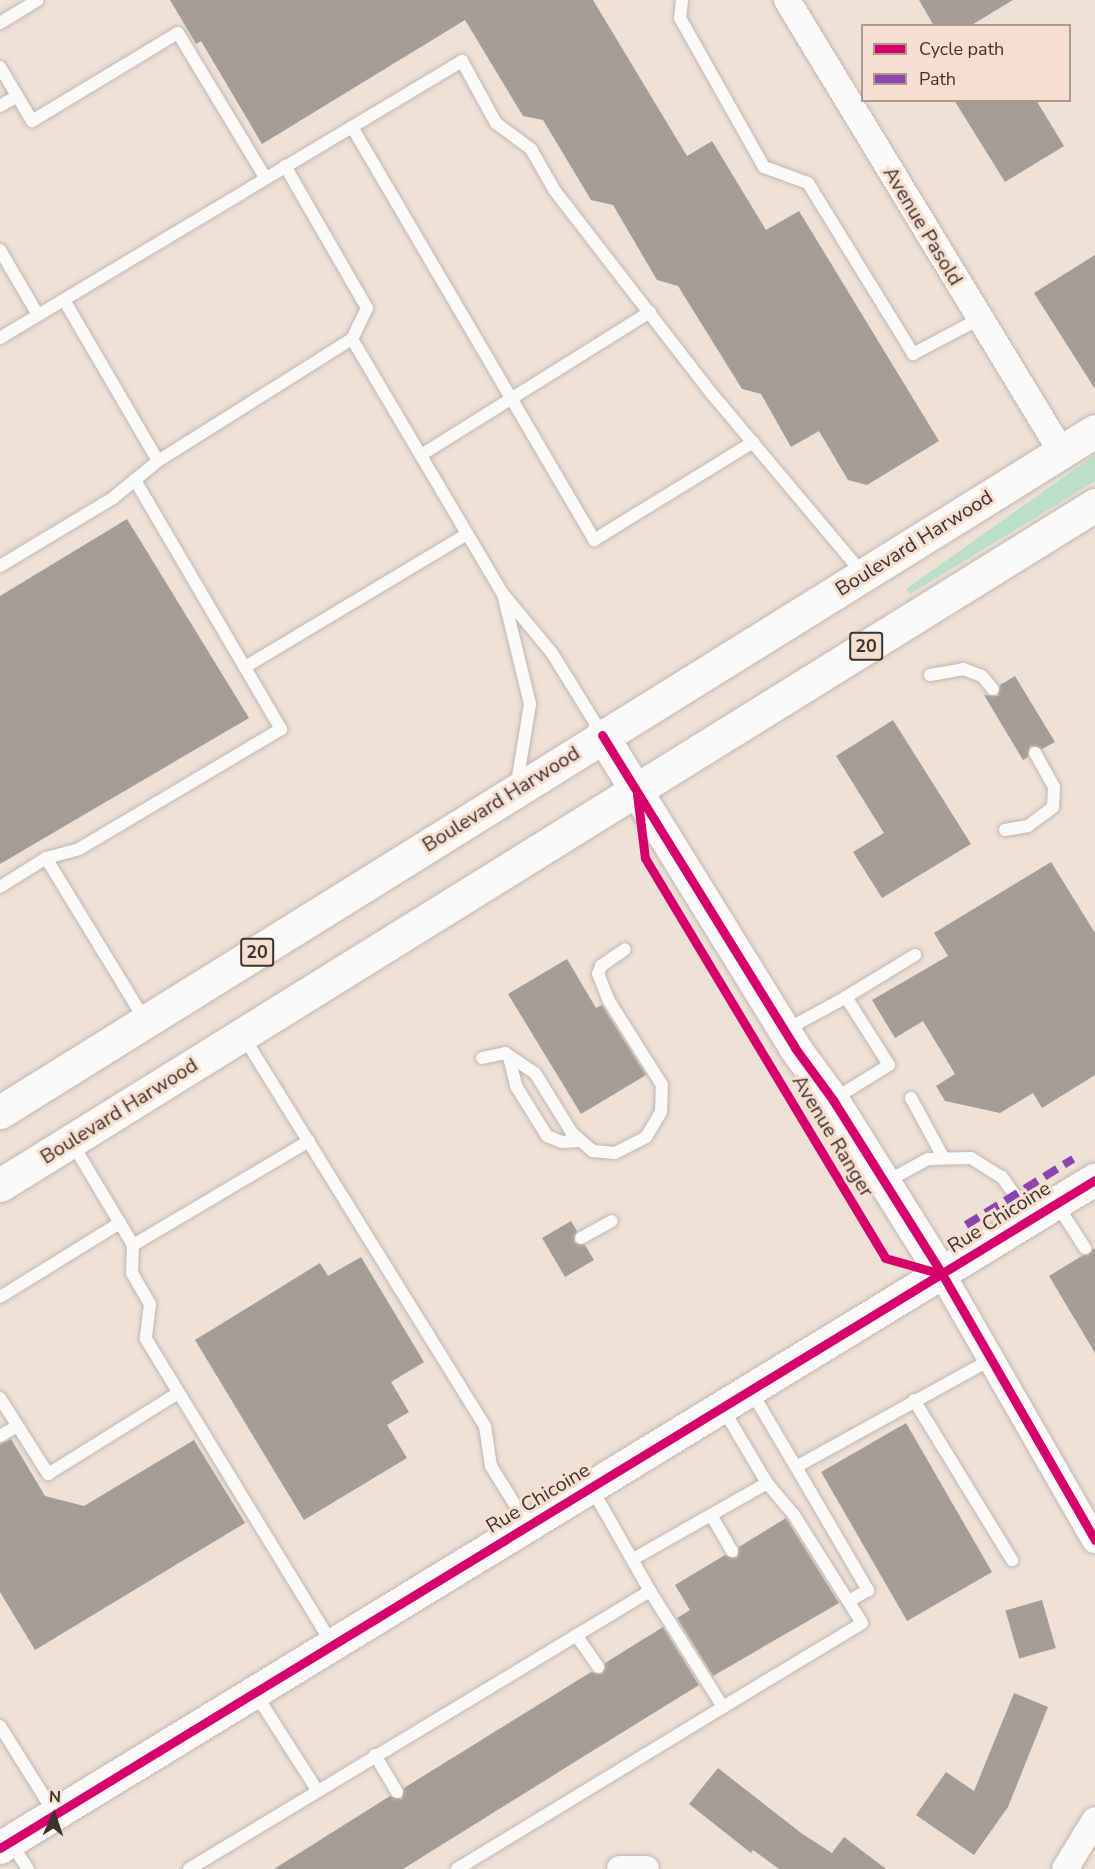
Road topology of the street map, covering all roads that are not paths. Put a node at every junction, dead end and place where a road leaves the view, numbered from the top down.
1 (38, 0) edge
2 (682, 0) edge
3 (787, 0) edge
4 (0, 23) edge
5 (0, 67) edge
6 (17, 96) junction
7 (0, 106) edge
8 (352, 127) junction
9 (285, 166) junction
10 (266, 178) junction
11 (0, 250) edge
12 (64, 300) junction
13 (650, 312) junction
14 (38, 315) junction
15 (980, 319) junction
16 (0, 338) edge
17 (352, 339) junction
18 (511, 399) junction
19 (1095, 431) edge
20 (753, 442) junction
21 (1061, 451) junction
22 (421, 455) junction
23 (158, 461) junction
24 (135, 480) junction
25 (1095, 505) edge
26 (467, 534) junction
27 (0, 566) edge
28 (864, 575) junction
29 (503, 594) junction
30 (245, 667) junction
31 (930, 675) dead end
32 (993, 689) dead end
33 (602, 735) junction
34 (1035, 753) dead end
35 (636, 788) junction
36 (514, 793) junction
37 (1005, 830) dead end
38 (46, 858) junction
39 (0, 887) edge
40 (625, 949) dead end
41 (915, 955) dead end
42 (846, 997) junction
43 (145, 1021) junction
44 (784, 1031) junction
45 (242, 1034) junction
46 (509, 1057) junction
47 (482, 1058) dead end
48 (911, 1098) dead end
49 (833, 1100) junction
50 (0, 1112) edge
51 (71, 1141) junction
52 (309, 1141) junction
53 (579, 1141) junction
54 (943, 1157) junction
55 (1095, 1180) edge
56 (884, 1183) junction
57 (0, 1185) edge
58 (1044, 1211) junction
59 (612, 1221) dead end
60 (120, 1223) junction
61 (581, 1238) dead end
62 (133, 1245) junction
63 (1085, 1248) dead end
64 (942, 1274) junction
65 (0, 1297) edge
66 (992, 1359) junction
67 (750, 1390) junction
68 (178, 1393) junction
69 (0, 1398) edge
70 (914, 1400) junction
71 (722, 1407) junction
72 (17, 1426) junction
73 (0, 1436) edge
74 (796, 1467) junction
75 (767, 1483) junction
76 (591, 1487) junction
77 (711, 1515) junction
78 (528, 1525) junction
79 (1095, 1540) edge
80 (732, 1551) dead end
81 (635, 1558) junction
82 (1012, 1560) dead end
83 (650, 1591) junction
84 (849, 1601) junction
85 (576, 1635) junction
86 (332, 1644) junction
87 (598, 1667) dead end
88 (255, 1692) junction
89 (723, 1707) junction
90 (0, 1726) edge
91 (12, 1746) junction
92 (0, 1754) edge
93 (375, 1755) junction
94 (317, 1790) junction
95 (397, 1792) dead end
96 (55, 1814) junction
97 (1095, 1820) edge
98 (5, 1845) edge
99 (28, 1869) edge
100 (189, 1869) edge
101 (457, 1869) edge
102 (620, 1869) edge
103 (646, 1869) edge
104 (1065, 1869) edge

1 - 4 lane
2 - 15 lane
3 - 15 street, Avenue Pasold
5 - 6 lane
6 - 7 lane
6 - 10 lane
8 - 9 lane
8 - 13 lane
8 - 18 lane
9 - 10 lane
9 - 17 lane
10 - 12 lane
11 - 14 lane
12 - 14 lane
12 - 23 lane
13 - 18 lane
13 - 20 lane
14 - 16 lane
15 - 21 street, Avenue Pasold
17 - 22 lane
17 - 23 lane
18 - 20 lane
18 - 22 lane
19 - 21 highway, Boulevard Harwood / 20
20 - 28 lane
21 - 28 highway, Boulevard Harwood / 20
22 - 26 lane
23 - 24 lane
24 - 27 lane
24 - 30 lane
25 - 35 highway, Boulevard Harwood / 20
26 - 29 lane
26 - 30 lane
28 - 33 highway, Boulevard Harwood / 20
29 - 33 lane
29 - 36 lane
30 - 38 lane
31 - 32 lane
33 - 35 street, Avenue Ranger
33 - 36 highway, Boulevard Harwood / 20
34 - 37 lane
35 - 44 street, Avenue Ranger
35 - 45 highway, Boulevard Harwood / 20
36 - 43 highway, Boulevard Harwood / 20
38 - 39 lane
38 - 43 lane
40 - 53 lane
41 - 42 lane
42 - 44 lane
42 - 49 lane
43 - 50 highway, Boulevard Harwood / 20
44 - 49 street, Avenue Ranger
45 - 51 highway, Boulevard Harwood / 20
45 - 52 lane
46 - 47 lane
46 - 53 lane
46 - 53 lane
48 - 54 lane
49 - 56 street, Avenue Ranger
51 - 57 highway, Boulevard Harwood / 20
51 - 60 lane
52 - 62 lane
52 - 78 lane
54 - 56 lane
54 - 58 lane
55 - 58 street, Rue Chicoine
56 - 64 street, Avenue Ranger
58 - 63 lane
58 - 64 street, Rue Chicoine
59 - 61 lane
60 - 62 lane
60 - 65 lane
62 - 68 lane
64 - 66 street, Avenue Ranger
64 - 67 street, Rue Chicoine
66 - 70 lane
66 - 79 street, Avenue Ranger
67 - 71 street, Rue Chicoine
67 - 74 lane
68 - 72 lane
68 - 86 lane
69 - 72 lane
70 - 74 lane
70 - 82 lane
71 - 75 lane
71 - 76 street, Rue Chicoine
72 - 73 lane
74 - 84 lane
75 - 77 lane
75 - 84 lane
76 - 78 street, Rue Chicoine
76 - 81 lane
77 - 80 lane
77 - 81 lane
78 - 86 street, Rue Chicoine
81 - 83 lane
83 - 85 lane
83 - 89 lane
84 - 89 lane
85 - 87 lane
85 - 93 lane
86 - 88 street, Rue Chicoine
88 - 94 lane
88 - 96 street, Rue Chicoine
89 - 101 lane
90 - 91 lane
91 - 92 lane
91 - 96 lane
93 - 94 lane
93 - 95 lane
94 - 100 lane
96 - 98 street, Rue Chicoine
97 - 104 street
98 - 99 lane
102 - 103 street

